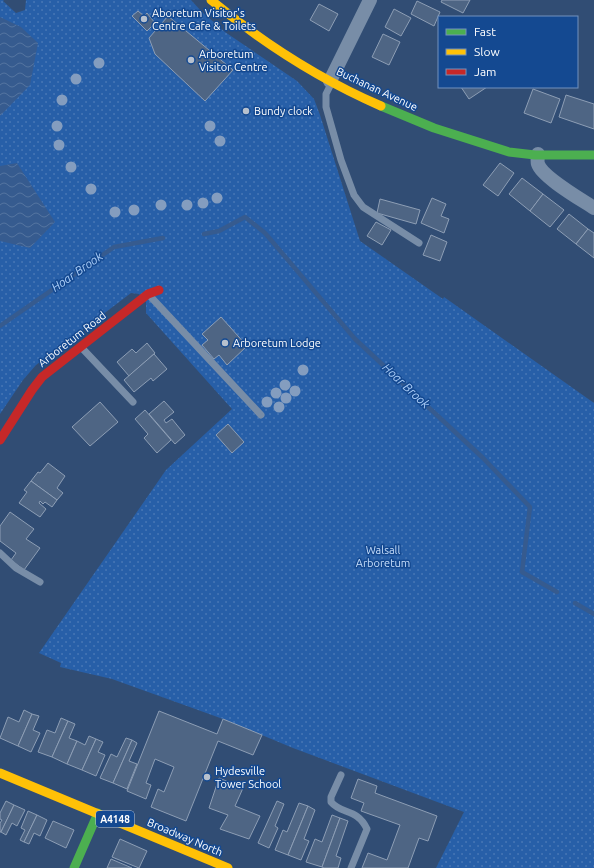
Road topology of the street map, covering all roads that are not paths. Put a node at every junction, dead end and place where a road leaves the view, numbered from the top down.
1 (211, 0) edge
2 (370, 0) edge
3 (331, 81) junction
4 (538, 154) junction
5 (594, 155) edge
6 (594, 208) edge
7 (419, 242) dead end
8 (159, 290) dead end
9 (148, 294) junction
10 (81, 346) junction
11 (134, 402) dead end
12 (261, 414) dead end
13 (0, 440) edge
14 (0, 553) edge
15 (40, 582) dead end
16 (0, 773) edge
17 (341, 775) dead end
18 (98, 813) junction
19 (74, 868) edge
20 (228, 868) edge
21 (351, 868) edge

1 - 3 main road, Buchanan Avenue
2 - 3 street
3 - 4 main road, Buchanan Avenue
3 - 7 lane
4 - 5 main road, Buchanan Avenue
4 - 6 street
8 - 9 main road, Arboretum Road
9 - 10 main road, Arboretum Road
9 - 12 lane
10 - 11 lane
10 - 13 main road, Arboretum Road
14 - 15 lane
16 - 18 main road, Broadway North / A4148
17 - 21 lane
18 - 19 main road
18 - 20 main road, Broadway North / A4148

